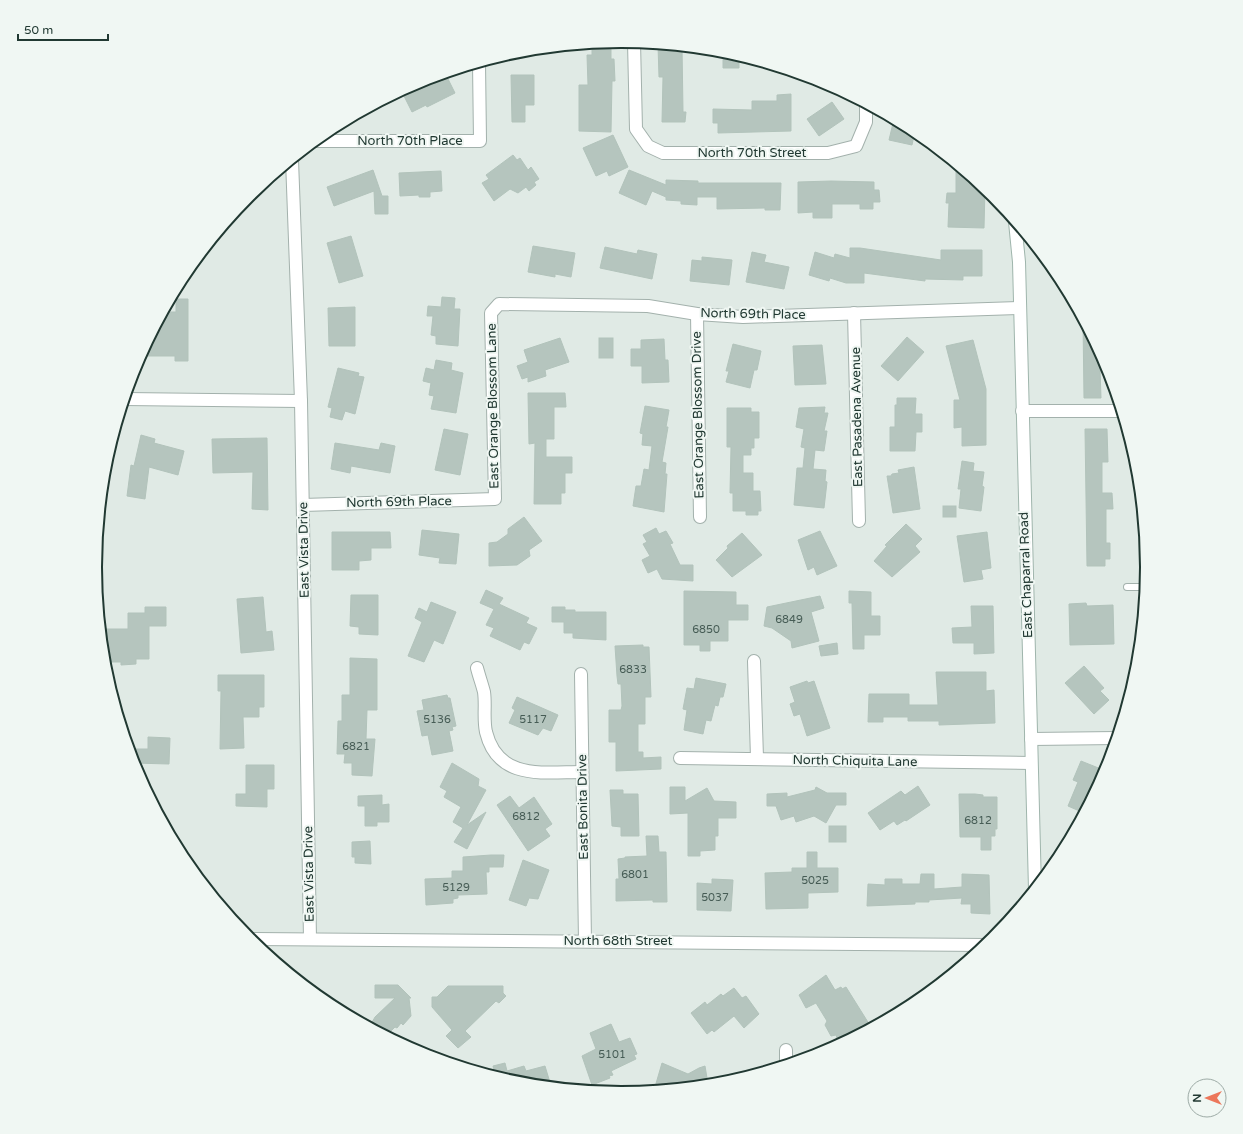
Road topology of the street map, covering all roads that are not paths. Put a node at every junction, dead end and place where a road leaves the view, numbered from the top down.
1 (634, 48) edge
2 (479, 68) edge
3 (866, 110) edge
4 (325, 141) edge
5 (292, 166) edge
6 (1016, 230) edge
7 (1023, 239) edge
8 (1019, 262) junction
9 (1019, 308) junction
10 (491, 313) joint
11 (854, 313) junction
12 (697, 314) junction
13 (130, 399) edge
14 (301, 401) junction
15 (1022, 411) junction
16 (1116, 411) edge
17 (495, 499) joint
18 (303, 504) junction
19 (700, 516) dead end
20 (859, 520) dead end
21 (1127, 587) dead end
22 (1139, 587) edge
23 (754, 661) dead end
24 (477, 668) dead end
25 (581, 674) dead end
26 (1111, 738) edge
27 (1031, 739) junction
28 (680, 758) dead end
29 (757, 758) junction
30 (1031, 763) junction
31 (582, 772) junction
32 (1035, 881) edge
33 (260, 939) edge
34 (310, 939) junction
35 (585, 941) junction
36 (977, 945) edge
37 (786, 1050) dead end
38 (786, 1059) edge

1 - 3 street, North 70th Street
2 - 4 street, North 70th Place
5 - 14 street, East Vista Drive
6 - 8 street, East Chaparral Road
7 - 8 street, East Chaparral Road
8 - 9 street, East Chaparral Road
9 - 11 street, North 69th Place
9 - 15 street, East Chaparral Road
10 - 12 street, North 69th Place
10 - 17 street, East Orange Blossom Lane
11 - 12 street, North 69th Place
11 - 20 street, East Pasadena Avenue
12 - 19 street, East Orange Blossom Drive
13 - 14 street
14 - 18 street, East Vista Drive
15 - 16 street
15 - 27 street, East Chaparral Road
17 - 18 street, North 69th Place
18 - 34 street, East Vista Drive
21 - 22 lane
23 - 29 street
24 - 31 street
25 - 31 street, East Bonita Drive
26 - 27 street
27 - 30 street, East Chaparral Road
28 - 29 street, North Chiquita Lane
29 - 30 street, North Chiquita Lane
30 - 32 street, East Chaparral Road
31 - 35 street, East Bonita Drive
33 - 34 street, North 68th Street
34 - 35 street, North 68th Street
35 - 36 street, North 68th Street
37 - 38 street

